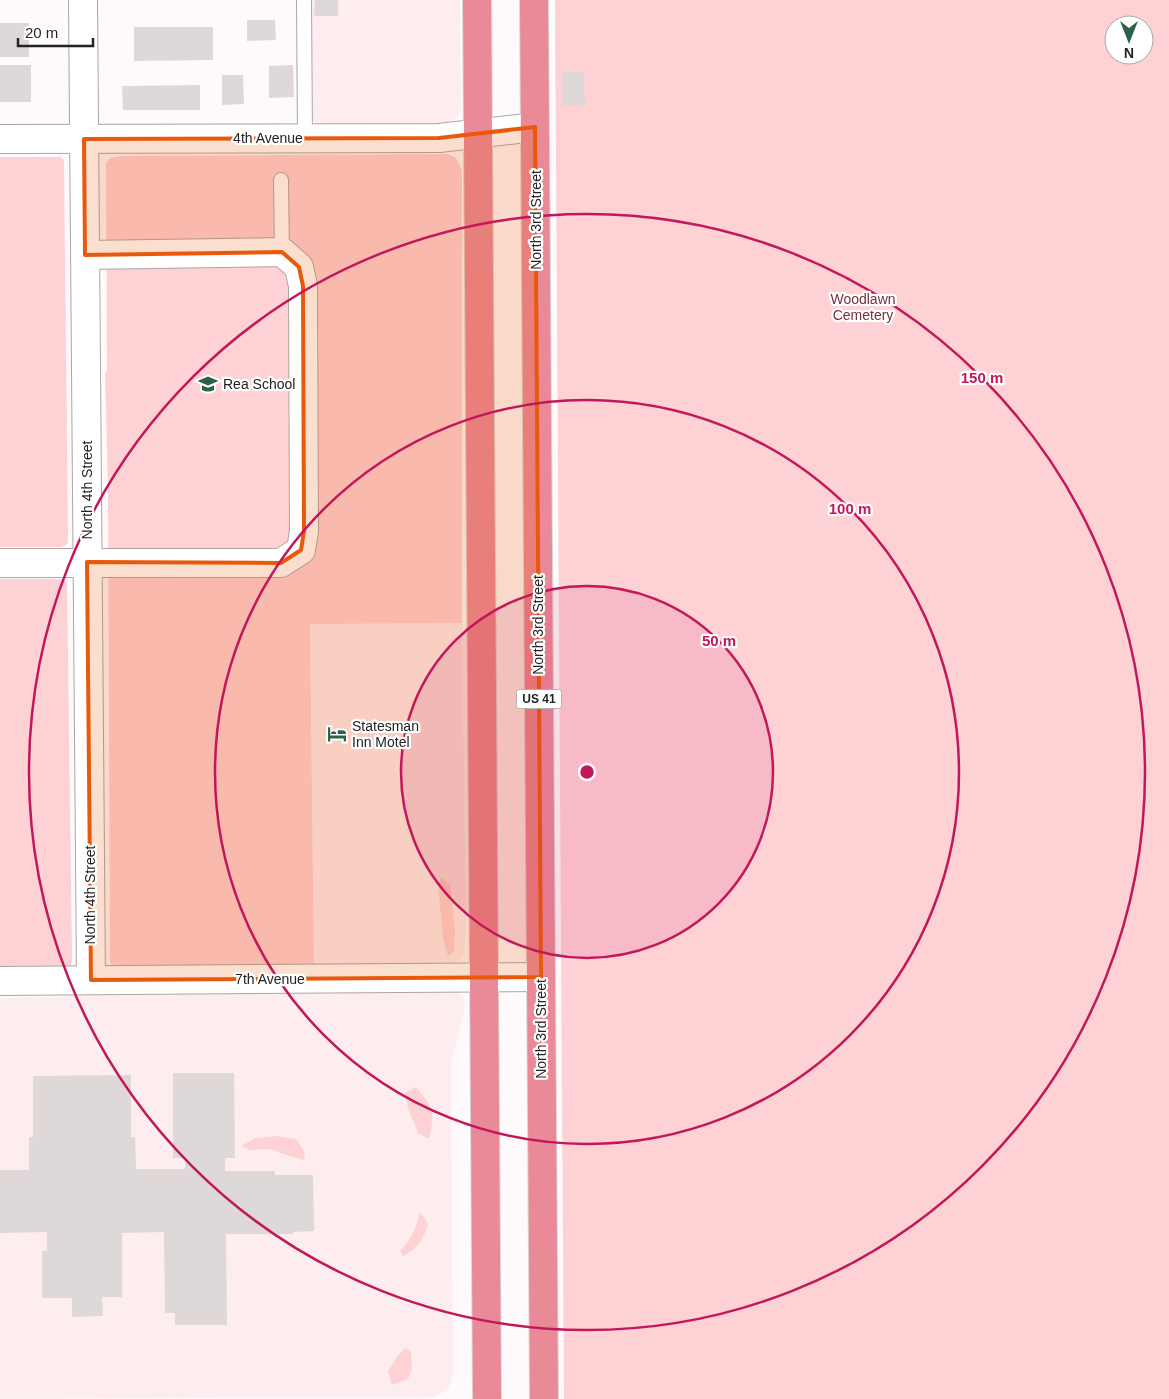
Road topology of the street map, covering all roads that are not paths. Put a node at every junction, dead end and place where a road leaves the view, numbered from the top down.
1 (83, 0) edge
2 (304, 0) edge
3 (477, 0) edge
4 (534, 0) edge
5 (535, 127) junction
6 (478, 133) junction
7 (305, 138) junction
8 (0, 139) edge
9 (84, 139) junction
10 (281, 180) dead end
11 (282, 252) junction
12 (85, 256) junction
13 (87, 562) junction
14 (0, 563) edge
15 (541, 977) junction
16 (484, 978) junction
17 (91, 980) junction
18 (0, 981) edge
19 (487, 1399) edge
20 (544, 1399) edge

1 - 9 street, North 4th Street
2 - 7 lane
3 - 6 highway
4 - 5 highway, North 3rd Street / US 41
5 - 6 street, 4th Avenue
5 - 15 highway, North 3rd Street / US 41
6 - 7 street, 4th Avenue
6 - 16 highway
7 - 9 street, 4th Avenue
8 - 9 street, 4th Avenue
9 - 12 street, North 4th Street
10 - 11 lane
11 - 12 street
11 - 13 street
12 - 13 street, North 4th Street
13 - 14 street
13 - 17 street, North 4th Street
15 - 16 street, 7th Avenue
15 - 20 highway, North 3rd Street / US 41
16 - 17 street, 7th Avenue
16 - 19 highway
17 - 18 street, 7th Avenue

